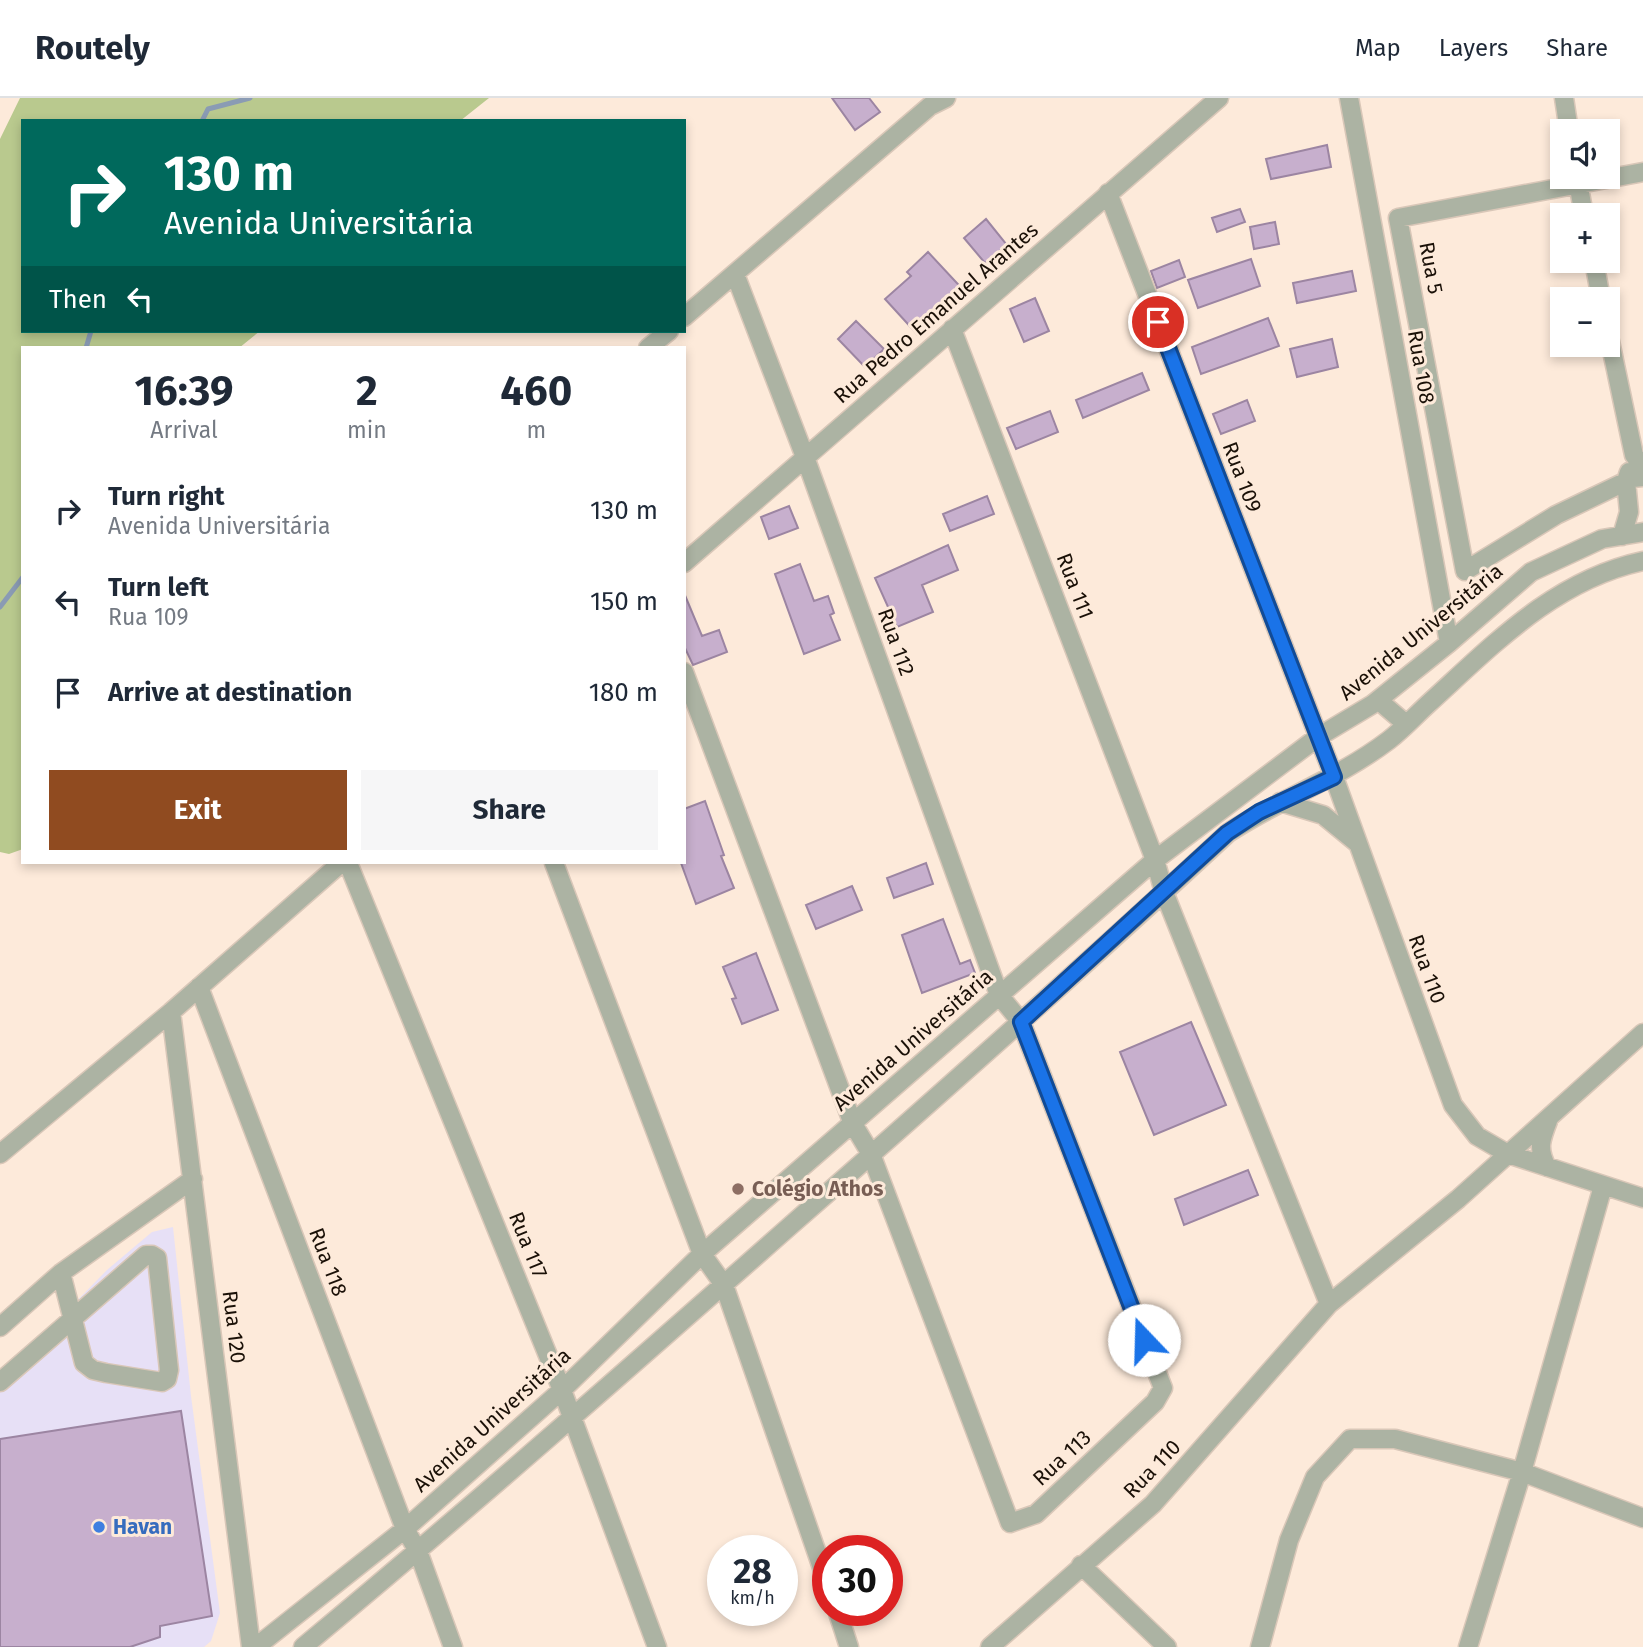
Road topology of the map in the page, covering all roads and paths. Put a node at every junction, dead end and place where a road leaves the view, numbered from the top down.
1 (946, 98) edge
2 (1219, 98) edge
3 (1349, 98) edge
4 (1564, 98) edge
5 (1567, 119) edge
6 (1643, 172) edge
7 (1620, 175) edge
8 (1550, 187) edge
9 (1108, 193) junction
10 (735, 274) junction
11 (686, 315) edge
12 (952, 329) junction
13 (667, 333) edge
14 (650, 346) edge
15 (1614, 357) edge
16 (806, 457) junction
17 (1638, 462) edge
18 (1634, 479) edge
19 (1643, 532) edge
20 (1622, 536) junction
21 (686, 561) edge
22 (1643, 561) edge
23 (1449, 643) junction
24 (686, 677) edge
25 (1378, 699) junction
26 (1406, 724) junction
27 (1318, 737) junction
28 (1334, 777) junction
29 (1280, 802) junction
30 (1358, 843) junction
31 (1155, 860) junction
32 (340, 864) edge
33 (348, 864) edge
34 (554, 864) edge
35 (1164, 892) junction
36 (199, 987) junction
37 (999, 995) junction
38 (171, 1012) junction
39 (1021, 1022) junction
40 (1643, 1033) edge
41 (1549, 1117) junction
42 (853, 1124) junction
43 (0, 1154) edge
44 (872, 1154) junction
45 (1508, 1154) junction
46 (1547, 1167) junction
47 (193, 1179) junction
48 (1603, 1186) junction
49 (1643, 1198) edge
50 (702, 1254) junction
51 (61, 1273) junction
52 (724, 1285) junction
53 (1329, 1304) junction
54 (73, 1317) junction
55 (0, 1327) edge
56 (0, 1382) edge
57 (562, 1390) junction
58 (572, 1419) junction
59 (1522, 1472) junction
60 (1643, 1518) edge
61 (405, 1529) junction
62 (812, 1539) edge
63 (418, 1551) junction
64 (1082, 1565) junction
65 (842, 1626) edge
66 (254, 1647) edge
67 (303, 1647) edge
68 (453, 1647) edge
69 (657, 1647) edge
70 (849, 1647) edge
71 (990, 1647) edge
72 (1167, 1647) edge
73 (1260, 1647) edge
74 (1468, 1647) edge

1 - 10 street
2 - 9 street, Rua Pedro Emanuel Arantes
3 - 23 street, Rua 108
4 - 5 street
6 - 7 street, Rua 5
8 - 18 street, Rua 5
9 - 12 street, Rua Pedro Emanuel Arantes
9 - 27 street, Rua 109
10 - 11 street
10 - 16 street, Rua 112
12 - 16 street, Rua Pedro Emanuel Arantes
12 - 31 street, Rua 111
13 - 14 street
15 - 17 street
16 - 21 street, Rua Pedro Emanuel Arantes
16 - 37 street, Rua 112
17 - 18 street
18 - 20 street
19 - 20 street, Avenida Universitária
20 - 23 street, Avenida Universitária
22 - 26 street
23 - 25 street, Avenida Universitária
24 - 42 street, Rua 113
25 - 26 street
25 - 27 street, Avenida Universitária
26 - 28 street
27 - 28 street, Rua 109
27 - 31 street, Avenida Universitária
28 - 29 street
28 - 30 street, Rua 110
29 - 30 street
29 - 35 street
30 - 45 street, Rua 110
31 - 35 street
31 - 37 street, Avenida Universitária
32 - 36 street
33 - 57 street, Rua 117
34 - 50 street
35 - 39 street
35 - 53 street
36 - 38 street
36 - 61 street, Rua 118
37 - 39 street, Rua 112
37 - 42 street, Avenida Universitária
38 - 43 street
38 - 47 street, Rua 120
39 - 44 street
39 - 44 street, Rua 113
40 - 41 street, Rua 110
41 - 45 street, Rua 110
41 - 46 street
42 - 44 street, Rua 113
42 - 50 street, Avenida Universitária
44 - 52 street
45 - 46 street
45 - 53 street, Rua 110
46 - 48 street
47 - 51 street
47 - 66 street, Rua 120
48 - 49 street
48 - 59 street
50 - 52 street
50 - 57 street, Avenida Universitária
51 - 54 street
51 - 55 street
52 - 58 street
52 - 62 street
53 - 64 street, Rua 110
54 - 54 street
54 - 56 street
57 - 58 street, Rua 117
57 - 61 street, Avenida Universitária
58 - 63 street
58 - 69 street, Rua 117
59 - 60 street
59 - 73 street
59 - 74 street
61 - 63 street, Rua 118
61 - 66 street, Avenida Universitária
63 - 67 street
63 - 68 street, Rua 118
64 - 71 street, Rua 110
64 - 72 street
65 - 70 street

